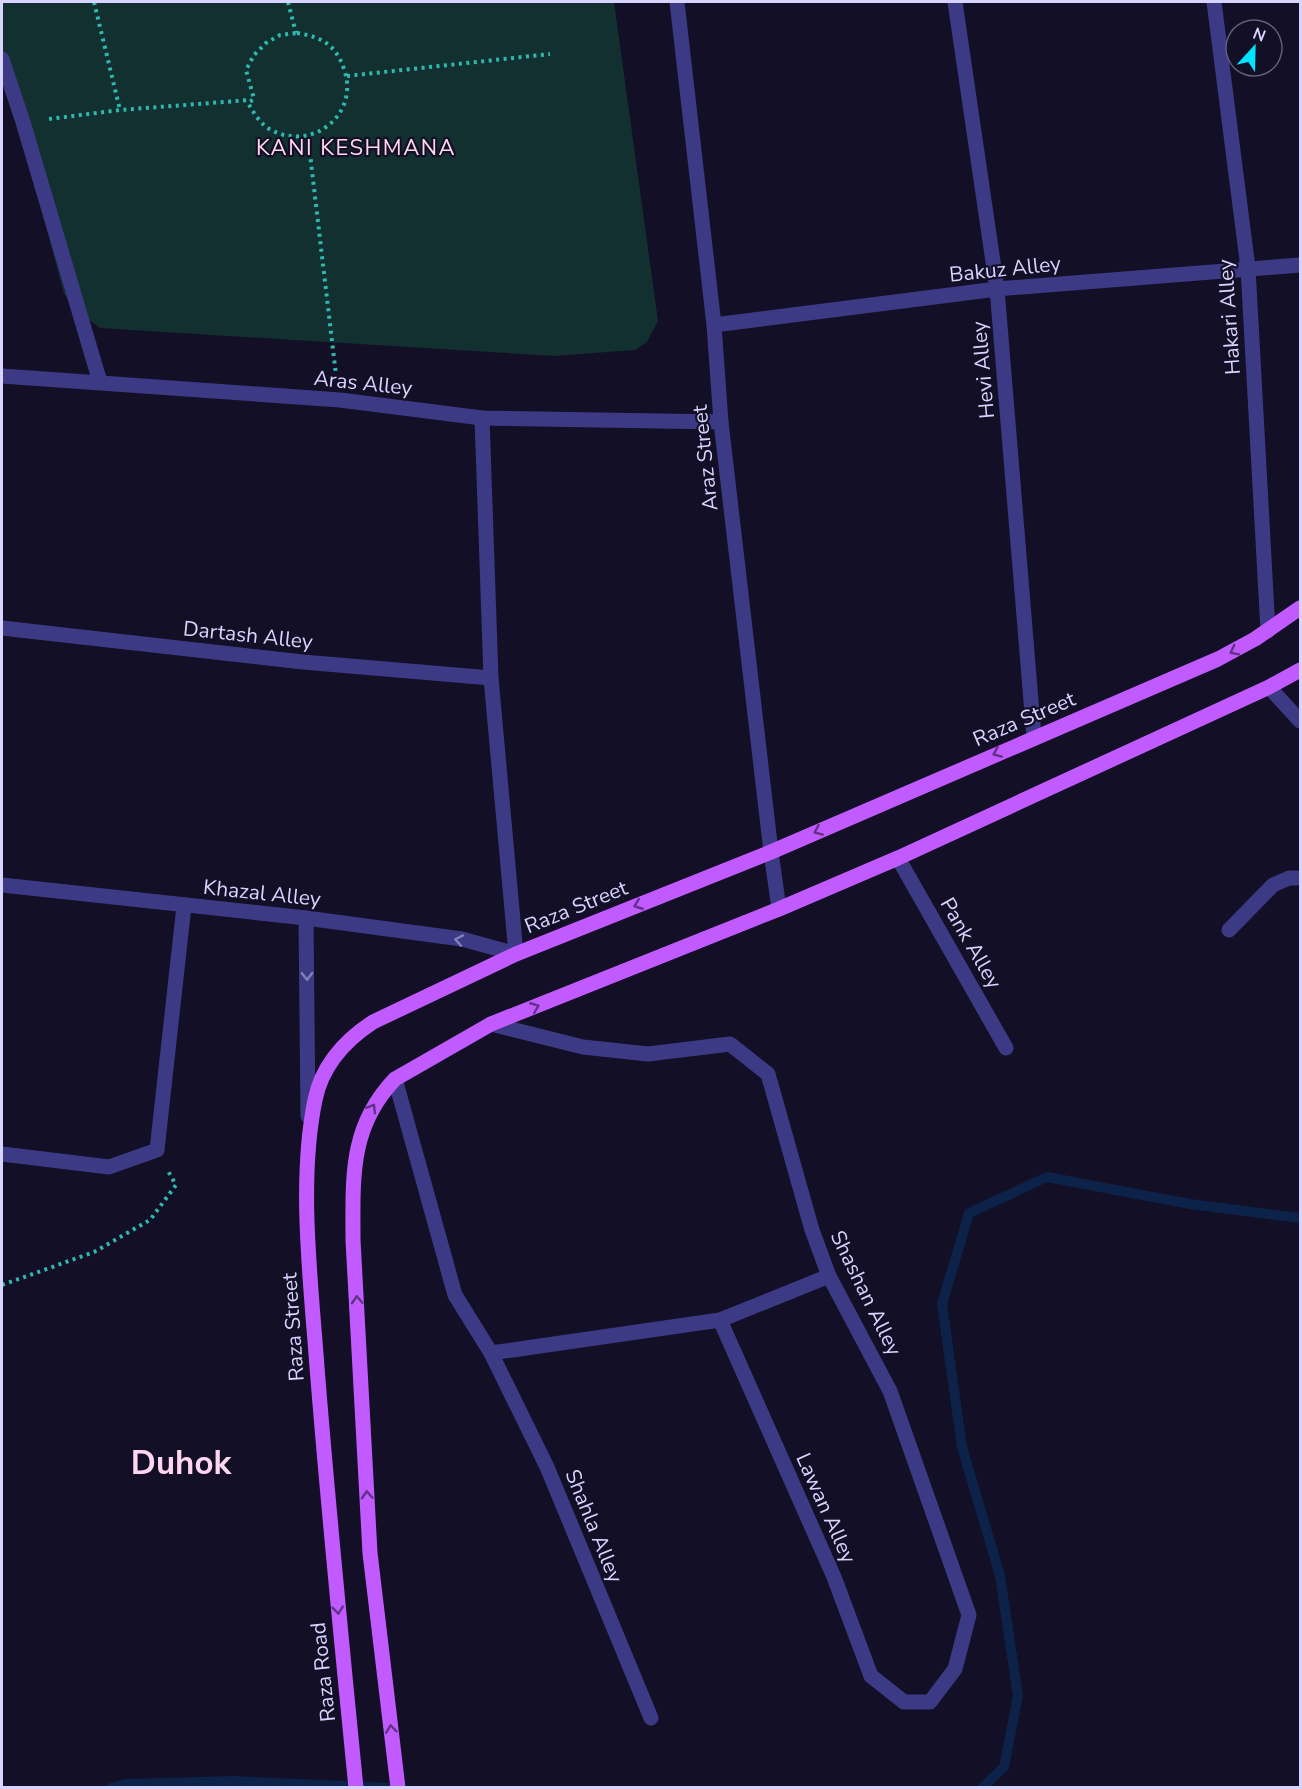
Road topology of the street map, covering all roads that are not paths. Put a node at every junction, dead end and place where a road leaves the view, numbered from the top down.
1 (677, 2) edge
2 (955, 2) edge
3 (1214, 2) edge
4 (2, 59) edge
5 (1300, 265) edge
6 (1248, 268) junction
7 (997, 289) junction
8 (714, 325) junction
9 (2, 376) edge
10 (100, 382) junction
11 (482, 418) junction
12 (721, 422) junction
13 (1300, 608) edge
14 (2, 628) edge
15 (1268, 631) junction
16 (1300, 670) edge
17 (491, 678) junction
18 (1269, 687) junction
19 (1300, 721) edge
20 (1034, 737) junction
21 (771, 852) junction
22 (898, 858) junction
23 (1300, 878) edge
24 (2, 885) edge
25 (184, 906) junction
26 (779, 909) junction
27 (306, 918) junction
28 (1229, 930) dead end
29 (516, 954) junction
30 (491, 1024) junction
31 (1006, 1048) dead end
32 (395, 1079) junction
33 (2, 1154) edge
34 (309, 1159) junction
35 (829, 1276) junction
36 (720, 1320) junction
37 (491, 1353) junction
38 (332, 1552) joint
39 (904, 1702) joint
40 (651, 1718) dead end
41 (356, 1788) edge
42 (398, 1788) edge

1 - 8 street, Araz Street
2 - 7 street, Hevi Alley
3 - 6 street, Hakari Alley
4 - 10 street
5 - 6 street, Bakuz Alley
6 - 7 street, Bakuz Alley
6 - 15 street, Hakari Alley
7 - 8 street, Bakuz Alley
7 - 20 street, Hevi Alley
8 - 12 street, Araz Street
9 - 10 street, Aras Alley
10 - 11 street, Aras Alley
11 - 12 street, Aras Alley
11 - 17 street
12 - 21 street, Araz Street
13 - 15 main road, Raza Street
14 - 17 street, Dartash Alley
15 -> 20 main road, Raza Street
16 - 18 main road
17 - 29 street
18 - 19 street
18 - 22 main road
20 -> 21 main road, Raza Street
21 - 26 street, Araz Street
21 -> 29 main road, Raza Street
22 - 26 main road
22 - 31 street, Pank Alley
23 - 28 street
24 - 25 street, Khazal Alley
25 - 27 street, Khazal Alley
25 - 33 street
30 -> 26 main road
29 -> 27 street, Khazal Alley
27 -> 34 street
29 - 34 main road, Raza Street
30 - 32 main road
30 - 35 street, Shashan Alley
32 - 37 street, Shahla Alley
42 -> 32 main road
34 - 38 main road, Raza Street
35 - 36 street
35 - 39 street, Shashan Alley
36 - 37 street
36 - 39 street, Lawan Alley
37 - 40 street, Shahla Alley
38 -> 41 main road, Raza Road

